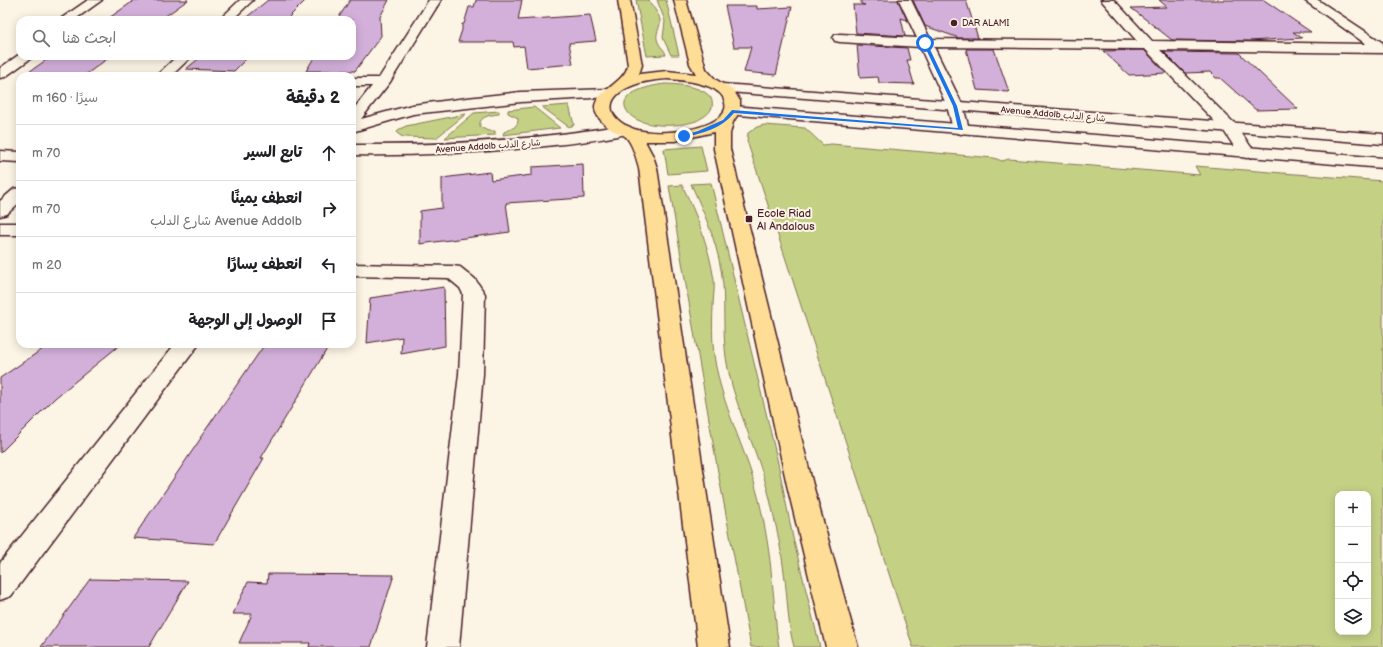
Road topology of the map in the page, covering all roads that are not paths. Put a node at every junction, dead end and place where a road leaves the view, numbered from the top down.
1 (247, 0) edge
2 (435, 0) edge
3 (624, 0) edge
4 (680, 0) edge
5 (905, 0) edge
6 (1107, 0) edge
7 (1310, 0) edge
8 (101, 2) edge
9 (73, 16) edge
10 (86, 16) edge
11 (229, 16) edge
12 (840, 38) dead end
13 (925, 43) junction
14 (1150, 46) junction
15 (1382, 48) edge
16 (16, 51) edge
17 (21, 60) edge
18 (181, 60) edge
19 (0, 61) edge
20 (167, 72) edge
21 (0, 74) edge
22 (356, 82) edge
23 (383, 82) junction
24 (624, 84) junction
25 (716, 85) junction
26 (610, 93) junction
27 (955, 106) junction
28 (729, 116) junction
29 (356, 117) edge
30 (356, 126) edge
31 (1230, 128) junction
32 (961, 129) junction
33 (628, 131) junction
34 (1383, 139) edge
35 (356, 150) edge
36 (1247, 153) junction
37 (0, 156) edge
38 (16, 157) edge
39 (1383, 163) edge
40 (16, 196) edge
41 (0, 210) edge
42 (0, 229) edge
43 (16, 229) edge
44 (356, 270) edge
45 (185, 348) edge
46 (4, 577) edge
47 (443, 647) edge
48 (714, 647) edge
49 (842, 647) edge

1 - 11 street
2 - 23 street
3 - 24 main road
4 - 25 main road
5 - 13 street
6 - 14 street
7 - 15 street
8 - 9 street
8 - 10 street
12 - 13 street
13 - 14 street
13 - 27 street
14 - 15 street
14 - 31 street
16 - 19 street
17 - 21 street
18 - 20 street
22 - 23 street
23 - 29 street
24 - 25 main road
24 - 26 main road
25 - 27 street, Avenue Addolb شارع الدلب
25 - 28 main road
26 - 30 street
26 - 33 main road
27 - 31 street, Avenue Addolb شارع الدلب
27 - 32 street
28 - 32 street
28 - 33 main road
28 - 49 main road
31 - 34 street, Avenue Addolb شارع الدلب
31 - 36 street
32 - 36 street
33 - 35 street, Avenue Addolb شارع الدلب
33 - 48 main road
36 - 39 street
37 - 38 street
40 - 41 street
42 - 43 street
44 - 47 street
45 - 46 street

